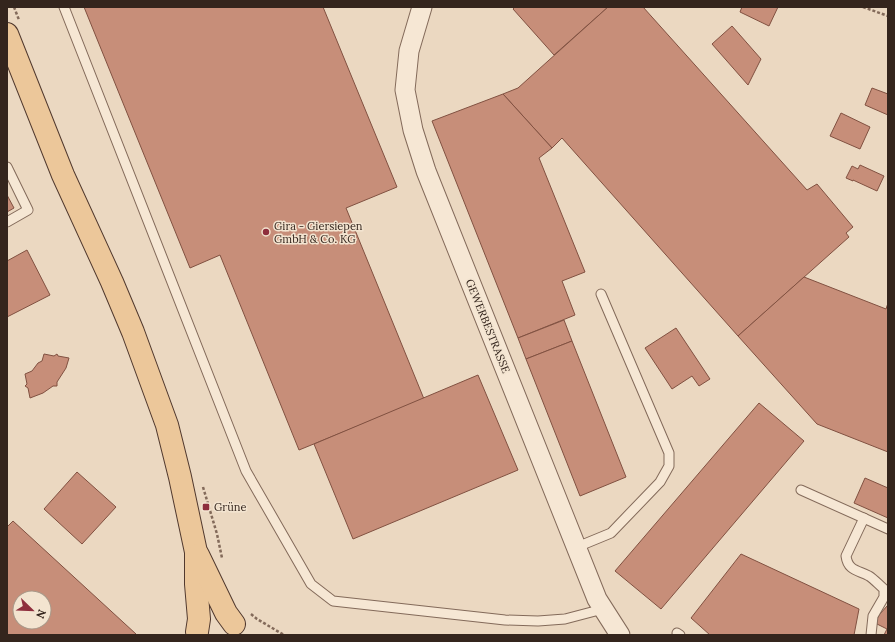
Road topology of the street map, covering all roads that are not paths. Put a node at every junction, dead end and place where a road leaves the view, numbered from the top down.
1 (64, 7) edge
2 (422, 7) edge
3 (7, 34) edge
4 (7, 167) edge
5 (7, 222) edge
6 (601, 294) dead end
7 (801, 490) dead end
8 (864, 518) junction
9 (888, 529) edge
10 (577, 547) junction
11 (196, 552) junction
12 (603, 609) junction
13 (241, 629) edge
14 (196, 633) edge
15 (620, 635) edge
16 (871, 635) edge

1 - 12 lane
2 - 10 street, GEWERBESTRASSE
3 - 11 main road
4 - 5 lane
6 - 10 lane
7 - 8 lane
8 - 9 lane
8 - 16 lane
10 - 12 street, GEWERBESTRASSE
11 - 13 main road
11 - 14 main road
12 - 15 street, GEWERBESTRASSE
13 - 14 main road

